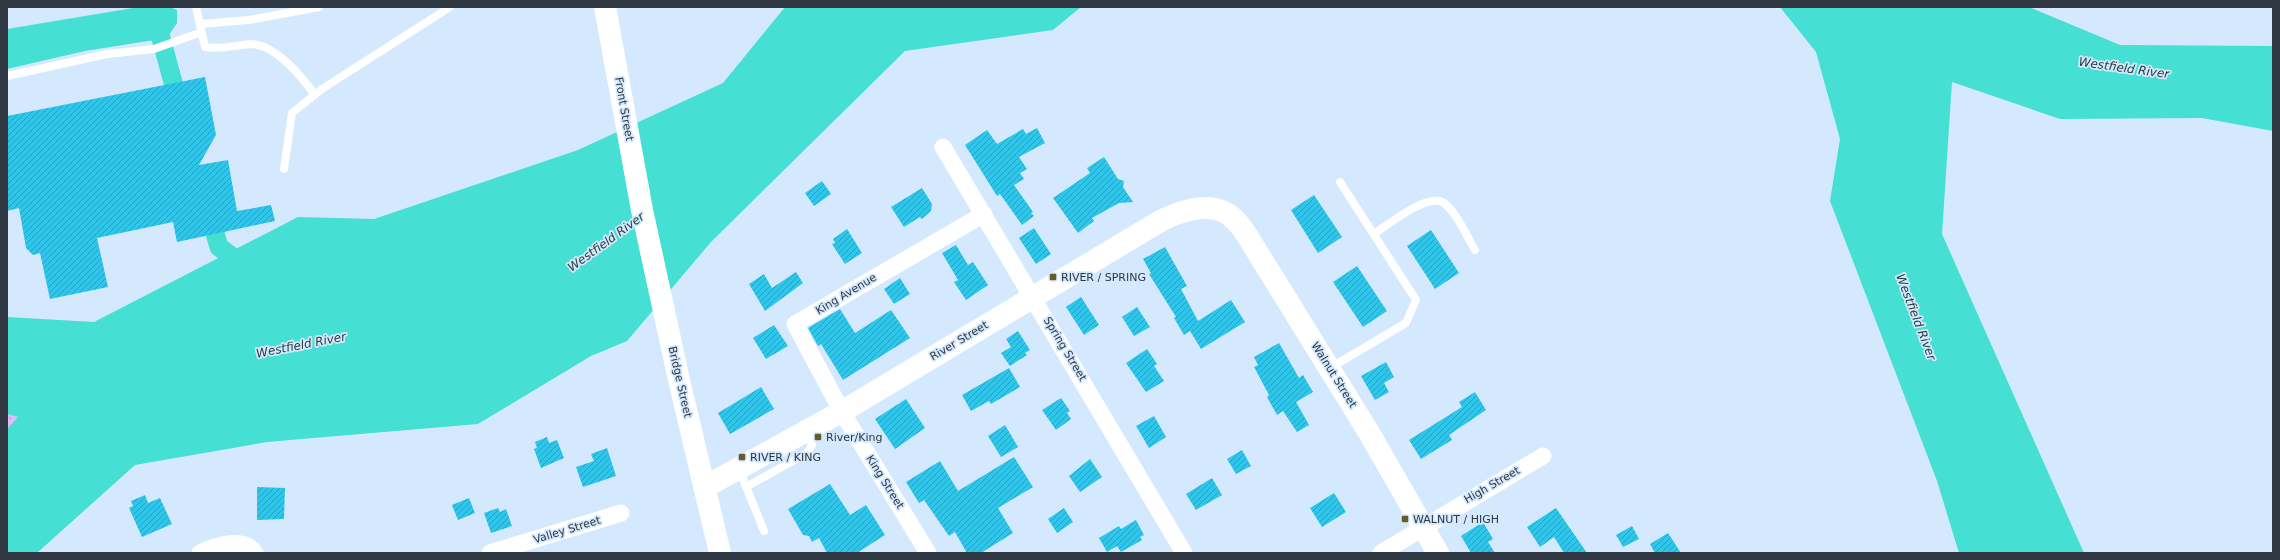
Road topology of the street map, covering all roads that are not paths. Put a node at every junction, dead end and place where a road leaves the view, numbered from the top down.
1 (196, 7) edge
2 (319, 7) edge
3 (450, 7) edge
4 (605, 7) edge
5 (201, 28) junction
6 (7, 76) edge
7 (314, 95) junction
8 (943, 147) dead end
9 (284, 169) dead end
10 (1340, 182) dead end
11 (642, 210) joint
12 (1216, 210) joint
13 (984, 214) junction
14 (1374, 234) junction
15 (1474, 250) dead end
16 (1034, 298) junction
17 (1330, 369) junction
18 (842, 412) junction
19 (1543, 456) dead end
20 (742, 478) junction
21 (705, 487) junction
22 (621, 513) dead end
23 (1422, 527) junction
24 (764, 531) dead end
25 (200, 553) edge
26 (255, 553) edge
27 (490, 553) edge
28 (720, 553) edge
29 (928, 553) edge
30 (1184, 553) edge
31 (1380, 553) edge
32 (1438, 553) edge

1 - 5 lane
2 - 5 lane
3 - 7 lane
4 - 11 street, Front Street
5 - 6 lane
5 - 7 lane
7 - 9 lane
8 - 13 street, Spring Street
10 - 14 lane
11 - 21 street, Bridge Street
12 - 16 street, River Street
12 - 17 street, Walnut Street
13 - 16 street, Spring Street
13 - 18 street, King Avenue
14 - 15 lane
14 - 17 lane
16 - 18 street, River Street
16 - 30 street, Spring Street
17 - 23 street, Walnut Street
18 - 20 street, River Street
18 - 29 street, King Street
19 - 23 street, High Street
20 - 21 street, River Street
20 - 24 lane
21 - 28 street, Bridge Street
22 - 27 street, Valley Street
23 - 31 street, High Street
23 - 32 street, Walnut Street
25 - 26 street

